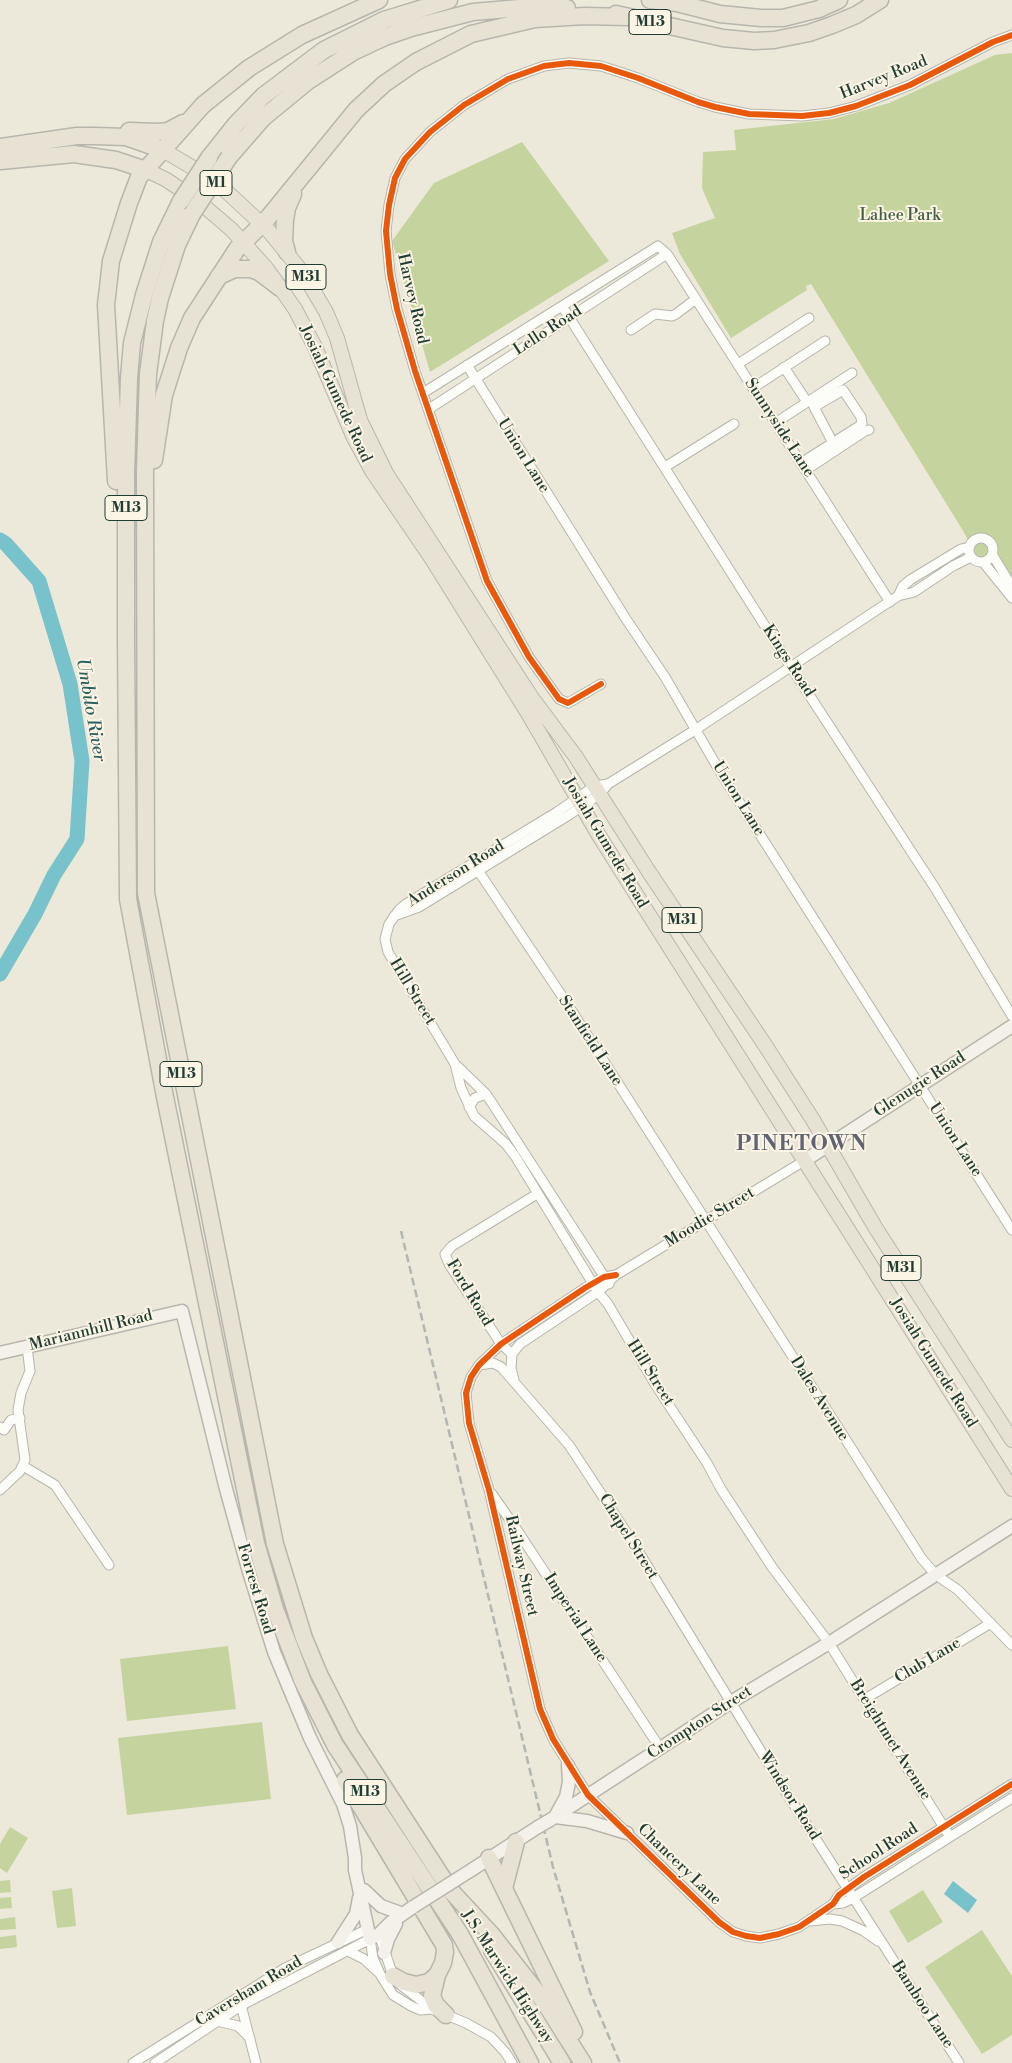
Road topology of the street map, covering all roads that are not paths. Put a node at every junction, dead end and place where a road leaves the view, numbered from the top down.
1 (378, 0) edge
2 (449, 0) edge
3 (650, 0) edge
4 (839, 0) edge
5 (880, 0) edge
6 (669, 2) edge
7 (627, 17) junction
8 (1012, 35) edge
9 (191, 118) junction
10 (95, 136) junction
11 (0, 147) edge
12 (163, 150) junction
13 (105, 158) junction
14 (0, 161) edge
15 (146, 170) junction
16 (304, 175) junction
17 (129, 203) junction
18 (262, 224) junction
19 (243, 242) junction
20 (658, 246) joint
21 (287, 252) junction
22 (667, 254) junction
23 (219, 276) junction
24 (280, 288) junction
25 (696, 299) junction
26 (562, 306) junction
27 (569, 317) junction
28 (808, 318) dead end
29 (631, 330) dead end
30 (825, 341) dead end
31 (738, 364) junction
32 (467, 366) junction
33 (784, 367) junction
34 (852, 373) dead end
35 (474, 379) junction
36 (753, 388) junction
37 (423, 393) junction
38 (807, 402) junction
39 (428, 409) junction
40 (775, 422) junction
41 (734, 424) dead end
42 (869, 430) dead end
43 (833, 443) junction
44 (665, 467) junction
45 (803, 467) junction
46 (969, 547) junction
47 (992, 554) junction
48 (972, 557) junction
49 (983, 562) junction
50 (1012, 587) edge
51 (898, 596) junction
52 (1012, 598) edge
53 (890, 602) junction
54 (126, 638) junction
55 (791, 667) junction
56 (601, 684) dead end
57 (144, 692) junction
58 (695, 730) junction
59 (601, 788) junction
60 (578, 803) junction
61 (475, 867) junction
62 (394, 916) joint
63 (1012, 1016) edge
64 (1012, 1026) edge
65 (455, 1064) junction
66 (919, 1086) junction
67 (486, 1094) junction
68 (468, 1107) junction
69 (828, 1144) junction
70 (804, 1161) junction
71 (537, 1194) junction
72 (705, 1220) junction
73 (1012, 1230) edge
74 (606, 1281) junction
75 (593, 1284) junction
76 (598, 1292) junction
77 (182, 1311) joint
78 (161, 1314) junction
79 (188, 1334) junction
80 (501, 1344) junction
81 (27, 1346) junction
82 (0, 1353) edge
83 (512, 1354) junction
84 (479, 1365) junction
85 (514, 1380) junction
86 (20, 1418) junction
87 (0, 1427) edge
88 (1012, 1440) edge
89 (23, 1466) junction
90 (1012, 1489) edge
91 (0, 1490) edge
92 (489, 1490) junction
93 (1012, 1526) edge
94 (109, 1565) dead end
95 (936, 1574) junction
96 (991, 1623) junction
97 (286, 1641) junction
98 (829, 1643) junction
99 (1012, 1645) edge
100 (865, 1699) junction
101 (731, 1702) junction
102 (660, 1748) junction
103 (568, 1765) junction
104 (1012, 1784) edge
105 (588, 1795) junction
106 (1012, 1798) edge
107 (552, 1819) junction
108 (944, 1826) junction
109 (627, 1833) junction
110 (950, 1837) junction
111 (520, 1839) junction
112 (489, 1858) junction
113 (504, 1888) junction
114 (848, 1889) junction
115 (362, 1891) junction
116 (451, 1891) junction
117 (853, 1898) junction
118 (833, 1904) junction
119 (408, 1910) junction
120 (806, 1922) junction
121 (373, 1932) junction
122 (460, 1934) junction
123 (760, 1938) joint
124 (884, 1946) junction
125 (343, 1947) junction
126 (384, 1954) junction
127 (386, 1975) junction
128 (437, 1975) junction
129 (240, 2001) junction
130 (439, 2012) junction
131 (218, 2021) junction
132 (250, 2038) junction
133 (134, 2063) edge
134 (155, 2063) edge
135 (256, 2063) edge
136 (512, 2063) edge
137 (530, 2063) edge
138 (541, 2063) edge
139 (562, 2063) edge
140 (583, 2063) edge
141 (589, 2063) edge
142 (959, 2063) edge

1 - 9 highway
2 - 54 highway, M13, bridge
3 - 6 highway, M13
4 - 6 highway, M13
5 - 7 highway, M13
7 - 16 highway
7 - 57 highway, M13, bridge
8 - 37 street, Harvey Road
9 - 10 highway
9 - 12 highway
10 - 11 highway, M1
10 - 12 highway, M1
12 - 15 highway
12 - 18 main road, M1
13 - 14 highway, M1
13 - 15 highway, M1
13 - 17 highway
15 - 17 highway
15 - 19 main road, M1
16 - 18 highway
16 - 21 highway
17 - 54 highway
18 - 19 highway
18 - 21 main road, Josiah Gumede Road / M31
19 - 23 highway
19 - 24 main road, Josiah Gumede Road / M31
20 - 22 street, Sunnyside Lane
20 - 26 street, Lello Road
21 - 59 main road, Josiah Gumede Road / M31
22 - 25 street, Sunnyside Lane
22 - 27 street, Lello Road
23 - 24 highway
23 - 57 highway
24 - 60 main road, Josiah Gumede Road / M31
25 - 29 street
25 - 31 street, Sunnyside Lane
26 - 27 street, Kings Road
26 - 32 street, Lello Road
27 - 35 street, Lello Road
27 - 44 street, Kings Road
28 - 31 street
30 - 33 street
31 - 36 street, Sunnyside Lane
32 - 35 street, Union Lane
32 - 37 street, Lello Road
33 - 36 street
33 - 38 street
34 - 38 street
35 - 39 street, Lello Road
35 - 58 street, Union Lane
36 - 40 street, Sunnyside Lane
37 - 39 street, Harvey Road
38 - 40 street
39 - 56 street, Harvey Road
40 - 45 street, Sunnyside Lane
41 - 44 street
42 - 45 street
43 - 43 street
43 - 45 street
44 - 55 street, Kings Road
45 - 53 street, Sunnyside Lane
46 - 47 street
46 - 48 street
46 - 51 street, Anderson Road
47 - 49 street
47 - 50 street
48 - 49 street
48 - 51 street, Anderson Road
49 - 52 street
51 - 53 street, Anderson Road
53 - 55 street, Anderson Road
54 - 97 highway, M13
55 - 58 street, Anderson Road
55 - 63 street, Kings Road
57 - 116 highway, M13
58 - 59 street, Anderson Road
58 - 66 street, Union Lane
59 - 60 street, Anderson Road
59 - 69 main road, Josiah Gumede Road / M31
60 - 61 street, Anderson Road
60 - 70 main road, Josiah Gumede Road / M31
61 - 62 street, Anderson Road
61 - 72 street, Stanfield Lane
62 - 65 street, Hill Street
64 - 66 street, Glenugie Road
65 - 67 street, Hill Street
65 - 68 street, Hill Street
66 - 69 street, Glenugie Road
66 - 73 street, Union Lane
67 - 68 street
67 - 74 street, Hill Street
68 - 71 street, Hill Street
69 - 70 street, Glenugie Road
69 - 88 main road, Josiah Gumede Road / M31
70 - 72 street, Moodie Street
70 - 90 main road, Josiah Gumede Road / M31
71 - 75 street, Hill Street
71 - 80 street, Ford Road
72 - 74 street, Moodie Street
72 - 95 street, Dales Avenue
74 - 75 street, Moodie Street
74 - 76 street, Moodie Street
75 - 76 street, Hill Street
75 - 80 street, Moodie Street
76 - 83 street, Moodie Street
76 - 98 street, Hill Street
77 - 78 street, Mariannhill Road
77 - 79 street, Forrest Road
78 - 79 street
78 - 81 street, Mariannhill Road
79 - 115 street, Forrest Road
80 - 83 street, Ford Road
80 - 84 street, Railway Street
81 - 82 street, Mariannhill Road
81 - 86 street
83 - 85 street
84 - 85 street, Chapel Street
84 - 92 street, Railway Street
85 - 101 street, Chapel Street
86 - 87 street
86 - 89 street
89 - 91 street
89 - 94 street
92 - 102 street, Imperial Lane
92 - 103 street, Railway Street
93 - 95 street, Crompton Street
95 - 96 street, Dales Avenue
95 - 98 street, Crompton Street
96 - 99 street, Dales Avenue
96 - 100 street, Club Lane
97 - 122 highway, M13
97 - 128 highway
98 - 100 street, Breightmet Avenue
98 - 101 street, Crompton Street
100 - 108 street, Breightmet Avenue
101 - 102 street, Crompton Street
101 - 114 street, Windsor Road
102 - 105 street, Crompton Street
103 - 105 street, Railway Street
103 - 107 street
104 - 108 street, School Road
105 - 107 street, Crompton Street
105 - 109 street, Chancery Lane
106 - 110 street, School Road
107 - 109 street
107 - 111 street, Crompton Street, bridge
108 - 110 street, Breightmet Avenue
108 - 114 street, School Road
109 - 123 street, Chancery Lane
110 - 117 street, School Road
111 - 112 street, Crompton Street
111 - 113 highway
112 - 113 highway
112 - 119 street, Crompton Street, bridge
113 - 141 highway
114 - 117 street, Bamboo Lane
114 - 118 street, School Road
115 - 119 street
115 - 121 street, Forrest Road
115 - 125 street
116 - 139 highway, J.S. Marwick Highway / M13
116 - 140 highway
117 - 118 street, School Road
117 - 124 street, Bamboo Lane
118 - 120 street, School Road
119 - 121 street, Crompton Street
119 - 126 street
120 - 123 street, School Road
120 - 124 street, Bamboo Lane
121 - 125 street, Caversham Road
121 - 126 street
121 - 127 street
122 - 137 highway
122 - 138 highway, J.S. Marwick Highway / M13
124 - 142 street, Bamboo Lane
125 - 127 street
125 - 129 street, Caversham Road
125 - 129 street, Caversham Road
126 - 127 street
127 - 128 highway
127 - 130 street
127 - 130 street
128 - 130 highway
129 - 131 street, Caversham Road
129 - 132 street
129 - 133 street, Caversham Road
130 - 136 street
131 - 132 street
131 - 134 street, Caversham Road
132 - 135 street

